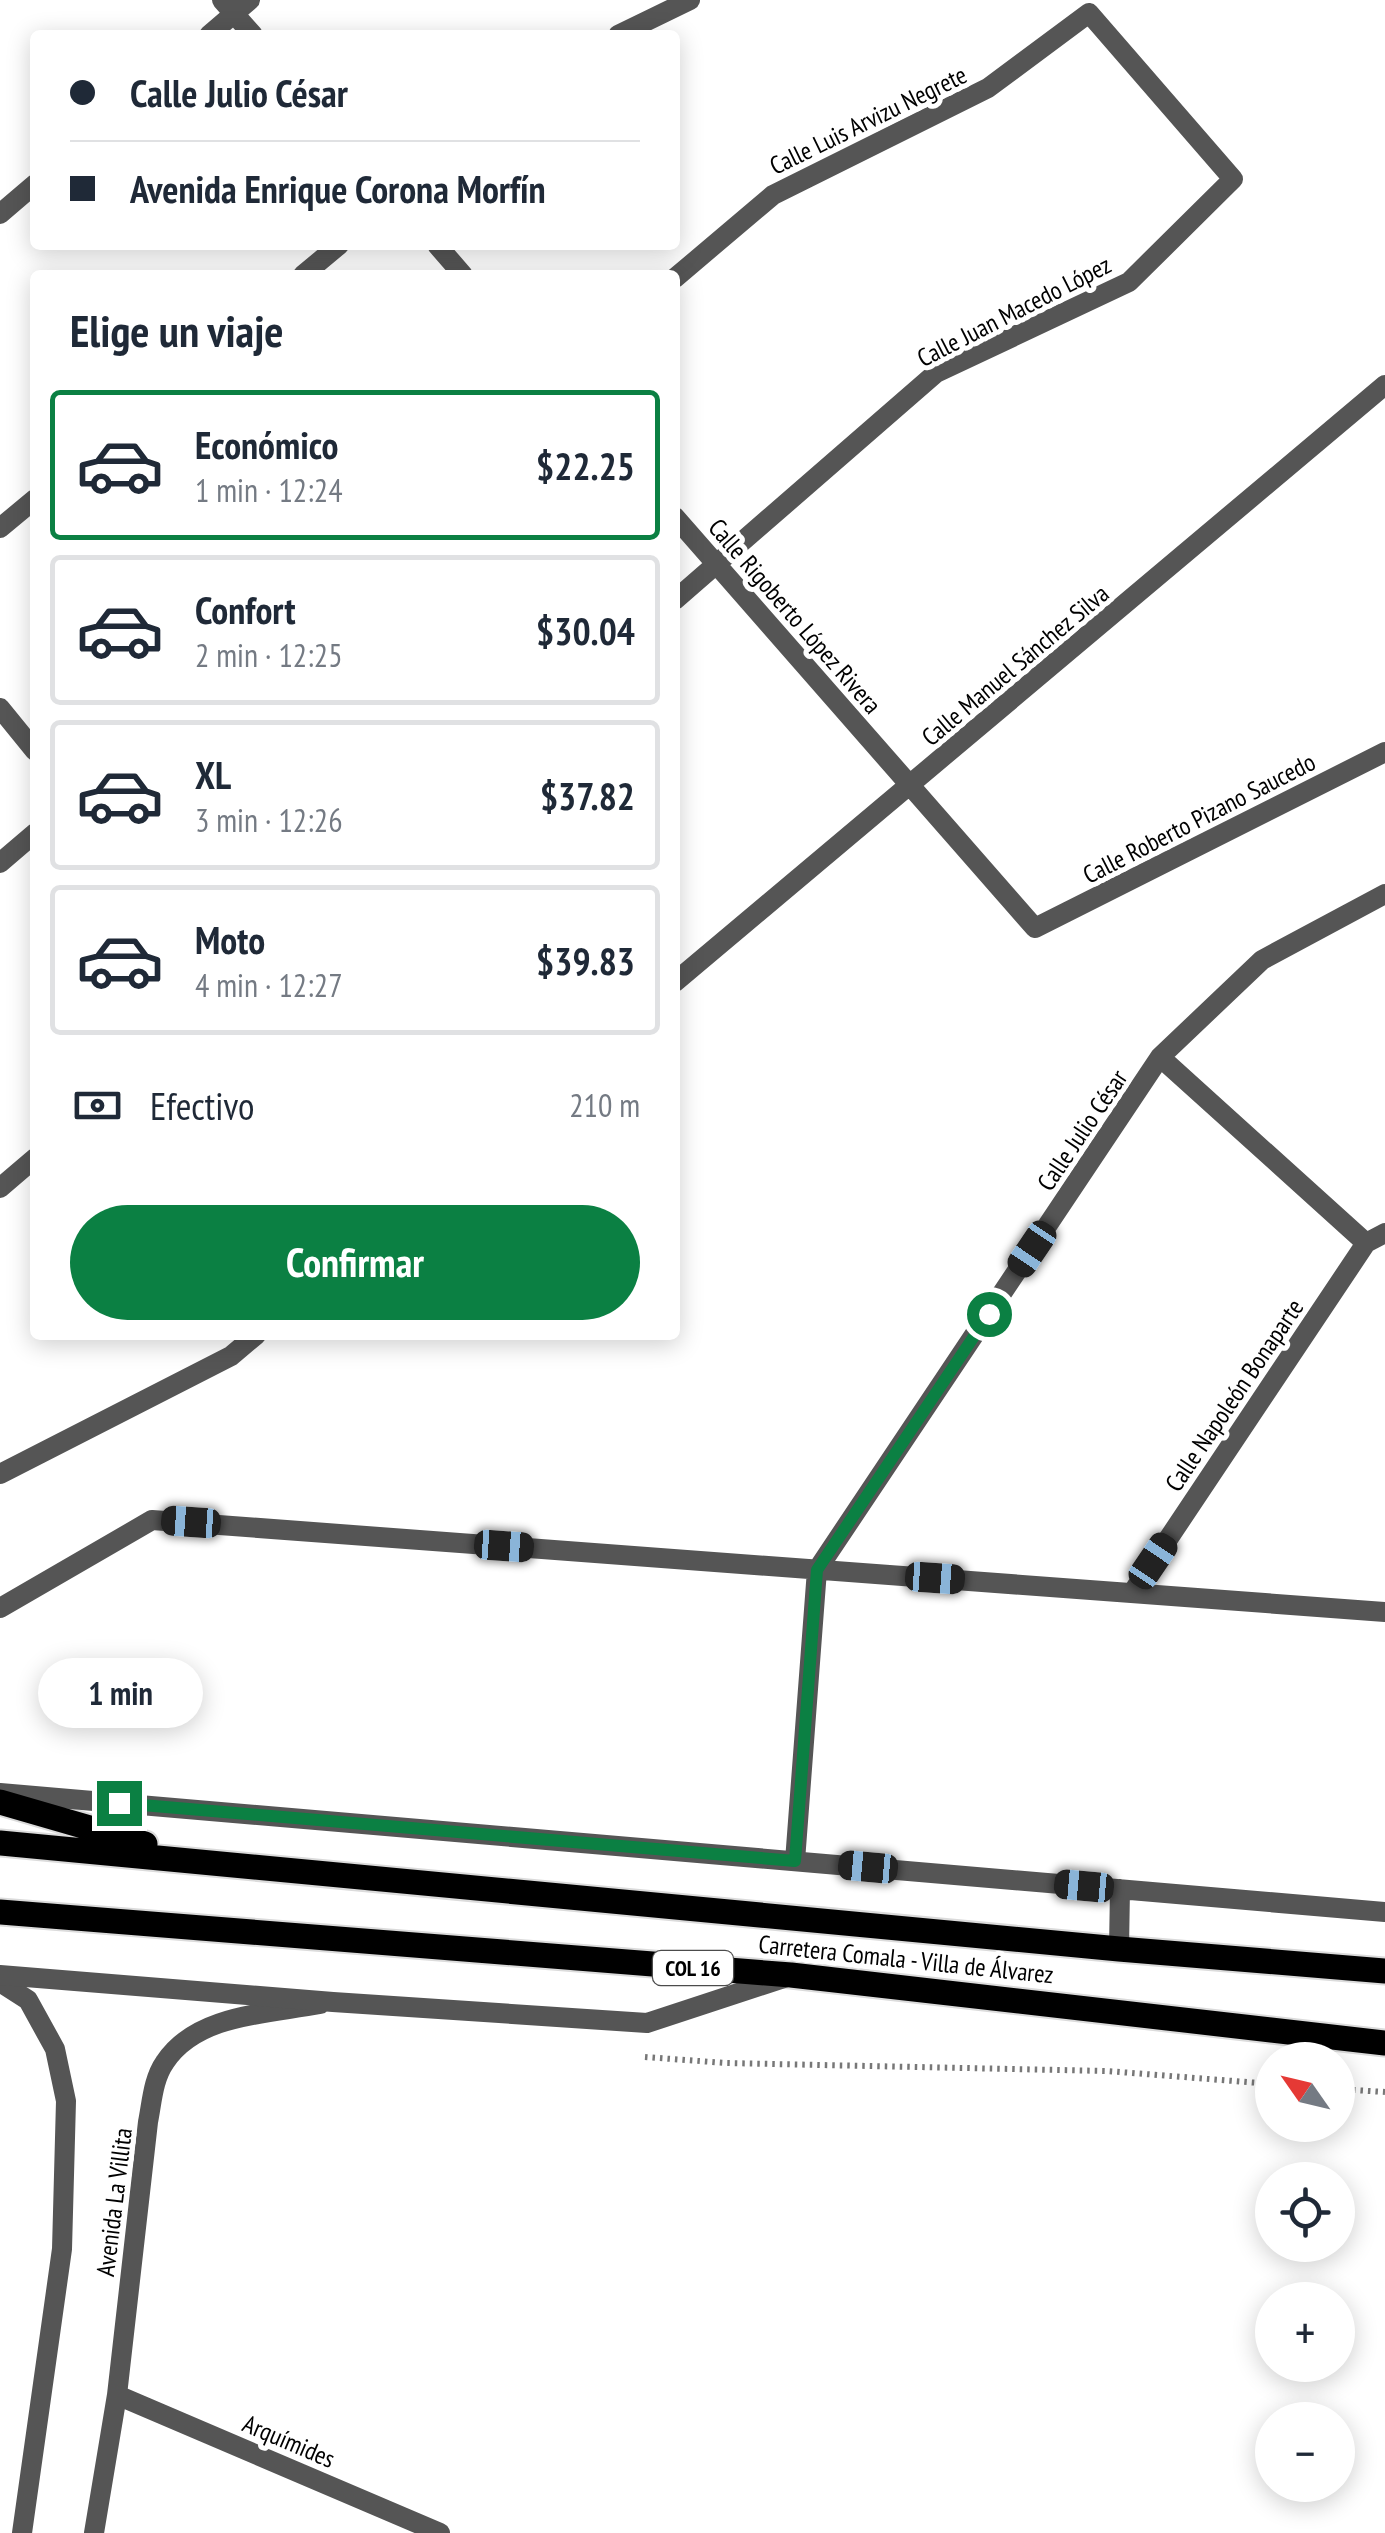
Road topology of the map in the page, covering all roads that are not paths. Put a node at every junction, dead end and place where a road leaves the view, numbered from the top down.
1 (690, 0) edge
2 (235, 4) edge
3 (1089, 13) joint
4 (213, 30) edge
5 (250, 30) edge
6 (628, 30) edge
7 (30, 188) edge
8 (0, 214) edge
9 (333, 250) edge
10 (440, 250) edge
11 (309, 270) edge
12 (458, 270) edge
13 (680, 274) edge
14 (1385, 385) edge
15 (30, 503) edge
16 (680, 523) edge
17 (0, 528) edge
18 (716, 564) junction
19 (680, 596) edge
20 (0, 708) edge
21 (30, 744) edge
22 (1385, 752) edge
23 (910, 786) junction
24 (30, 837) edge
25 (0, 863) edge
26 (1385, 894) edge
27 (1035, 928) joint
28 (680, 978) edge
29 (1160, 1057) junction
30 (30, 1162) edge
31 (0, 1188) edge
32 (1376, 1238) edge
33 (250, 1340) edge
34 (0, 1474) edge
35 (817, 1570) junction
36 (1132, 1593) junction
37 (0, 1608) edge
38 (1385, 1612) edge
39 (0, 1793) edge
40 (0, 1802) edge
41 (0, 1842) edge
42 (198, 1860) junction
43 (795, 1861) junction
44 (1120, 1889) junction
45 (0, 1912) edge
46 (1385, 1912) edge
47 (1120, 1948) junction
48 (1385, 1971) edge
49 (791, 1976) junction
50 (0, 1978) edge
51 (333, 2002) junction
52 (1385, 2043) edge
53 (118, 2395) junction
54 (22, 2533) edge
55 (94, 2533) edge
56 (440, 2533) edge

1 - 6 street
2 - 4 street
2 - 5 street
3 - 13 street, Calle Luis Arvizu Negrete
3 - 18 street, Calle Juan Macedo López
7 - 8 street
9 - 11 street
10 - 12 street
14 - 23 street, Calle Manuel Sánchez Silva
15 - 17 street
16 - 18 street, Calle Rigoberto López Rivera
18 - 19 street, Calle Juan Macedo López
18 - 23 street, Calle Rigoberto López Rivera
20 - 21 street
22 - 27 street, Calle Roberto Pizano Saucedo
23 - 27 street, Calle Rigoberto López Rivera
23 - 28 street, Calle Manuel Sánchez Silva
24 - 25 street
26 - 29 street, Calle Julio César
29 - 32 street
29 - 35 street, Calle Julio César
30 - 31 street
32 - 36 street, Calle Napoleón Bonaparte
33 - 34 street
35 - 36 street
35 - 37 street
35 - 43 street, Calle Julio César
36 - 38 street
39 - 43 street
40 - 42 main road
41 - 42 main road
42 - 47 main road
43 - 44 street
44 - 46 street
44 - 47 street
45 - 49 main road, Carretera Comala - Villa de Álvarez / COL 16
47 - 48 main road
49 - 51 street
49 - 52 main road, Carretera Comala - Villa de Álvarez / COL 16
50 - 51 street
50 - 54 street, Avenida La Villita
51 - 53 street, Avenida La Villita
53 - 55 street, Avenida La Villita
53 - 56 street, Arquímides

